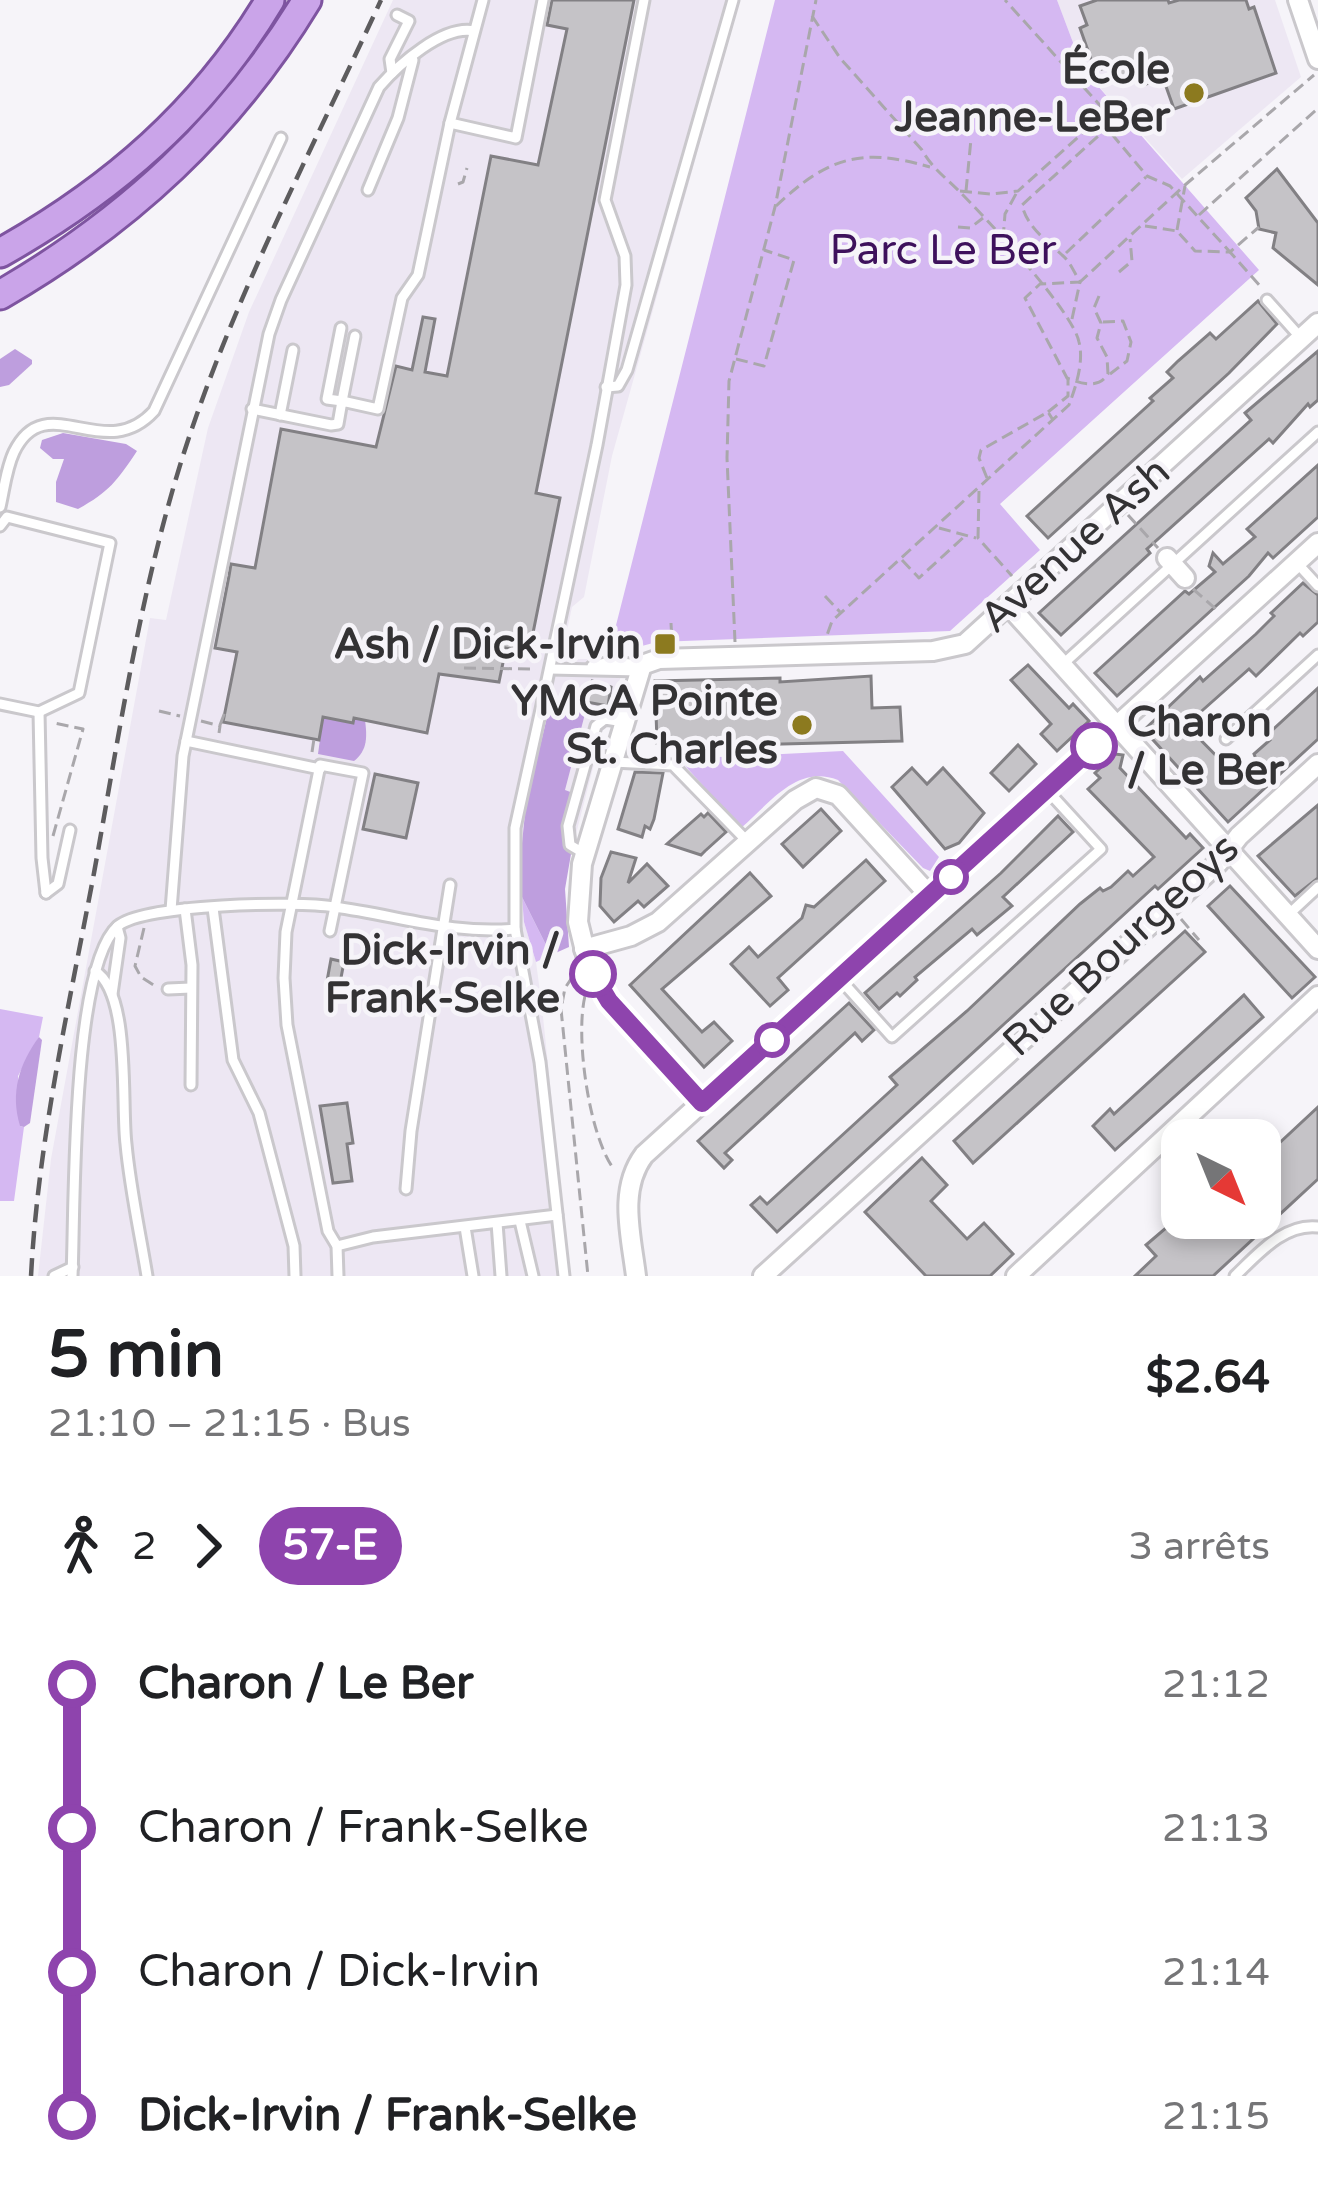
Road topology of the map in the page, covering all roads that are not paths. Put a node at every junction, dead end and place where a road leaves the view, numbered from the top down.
1 (269, 0) edge
2 (307, 0) edge
3 (483, 0) edge
4 (543, 0) edge
5 (644, 0) edge
6 (733, 0) edge
7 (1298, 0) edge
8 (397, 15) dead end
9 (474, 31) junction
10 (412, 58) junction
11 (1318, 59) edge
12 (392, 73) junction
13 (450, 123) junction
14 (280, 138) dead end
15 (368, 190) dead end
16 (53, 224) junction
17 (0, 254) edge
18 (0, 269) edge
19 (0, 295) edge
20 (1266, 296) road end
21 (1318, 323) edge
22 (341, 328) dead end
23 (355, 336) dead end
24 (1301, 338) junction
25 (293, 350) dead end
26 (606, 387) junction
27 (327, 398) junction
28 (342, 401) junction
29 (252, 410) junction
30 (280, 415) junction
31 (318, 423) junction
32 (1318, 433) edge
33 (0, 507) edge
34 (0, 526) edge
35 (1318, 543) edge
36 (1297, 562) junction
37 (1318, 586) edge
38 (1009, 605) junction
39 (1318, 655) edge
40 (1062, 664) junction
41 (641, 668) junction
42 (550, 670) junction
43 (0, 704) edge
44 (39, 712) junction
45 (624, 722) junction
46 (1117, 725) junction
47 (1226, 739) dead end
48 (186, 741) junction
49 (613, 762) junction
50 (1318, 764) edge
51 (320, 769) junction
52 (1046, 789) junction
53 (70, 830) dead end
54 (748, 842) junction
55 (1229, 850) junction
56 (585, 854) junction
57 (61, 871) junction
58 (44, 873) junction
59 (449, 885) dead end
60 (1318, 887) edge
61 (930, 896) junction
62 (292, 903) junction
63 (334, 907) junction
64 (213, 908) junction
65 (185, 909) junction
66 (171, 910) junction
67 (1288, 915) junction
68 (117, 927) junction
69 (445, 928) junction
70 (515, 929) junction
71 (329, 932) dead end
72 (584, 949) junction
73 (1318, 949) edge
74 (95, 971) junction
75 (839, 978) junction
76 (191, 988) junction
77 (168, 989) road end
78 (112, 994) junction
79 (1318, 996) edge
80 (191, 1085) dead end
81 (702, 1103) junction
82 (406, 1190) dead end
83 (557, 1215) junction
84 (520, 1221) junction
85 (497, 1223) junction
86 (465, 1227) junction
87 (1318, 1227) edge
88 (337, 1246) junction
89 (72, 1271) edge
90 (54, 1276) edge
91 (147, 1276) edge
92 (295, 1276) edge
93 (338, 1276) edge
94 (473, 1276) edge
95 (501, 1276) edge
96 (533, 1276) edge
97 (564, 1276) edge
98 (636, 1276) edge
99 (763, 1276) edge
100 (1016, 1276) edge
101 (1235, 1276) edge

1 - 16 main road
2 - 19 main road
3 - 9 lane
4 - 13 lane
5 - 26 lane
6 - 26 lane
7 - 11 street
8 - 12 lane
9 - 10 lane
9 - 13 lane
10 - 12 lane
10 - 15 lane
12 - 29 lane
13 - 28 lane
14 - 33 lane
16 - 17 main road
16 - 18 main road
20 - 24 lane
21 - 24 street, Avenue Ash
22 - 27 lane
23 - 28 lane
24 - 38 street, Avenue Ash
25 - 30 lane
26 - 42 lane
27 - 28 lane
27 - 31 lane
28 - 31 lane
29 - 30 lane
29 - 48 lane
30 - 31 lane
32 - 40 lane
34 - 44 lane
35 - 36 street
36 - 37 lane
36 - 46 street
38 - 40 street
38 - 41 street, Avenue Ash
39 - 47 lane
40 - 46 street
41 - 42 lane
41 - 45 street
42 - 70 lane
43 - 44 lane
44 - 58 lane
45 - 49 street
45 - 56 lane
46 - 52 street
46 - 55 street
48 - 51 lane
48 - 66 lane
49 - 54 lane
49 - 56 street
50 - 55 street, Rue Bourgeoys
51 - 62 lane
51 - 63 lane
52 - 61 street
52 - 75 lane
53 - 57 lane
54 - 61 street
54 - 72 street
55 - 67 street
55 - 99 street, Rue Bourgeoys
56 - 72 street
57 - 58 lane
57 - 58 lane
59 - 69 lane
60 - 67 lane
61 - 75 street
62 - 63 lane
62 - 64 lane
62 - 88 lane
63 - 69 lane
63 - 71 lane
64 - 65 lane
64 - 92 lane
65 - 66 lane
65 - 76 lane
66 - 68 lane
67 - 73 street
68 - 74 lane
68 - 78 lane
69 - 70 lane
69 - 82 lane
70 - 83 lane
72 - 81 street
74 - 78 lane
74 - 89 lane
75 - 81 street
76 - 77 lane
76 - 80 lane
78 - 91 lane
79 - 100 street
81 - 98 street
83 - 84 lane
83 - 97 lane
84 - 85 lane
84 - 96 lane
85 - 86 lane
85 - 95 lane
86 - 88 lane
86 - 94 lane
87 - 101 lane
88 - 93 lane
89 - 90 lane

